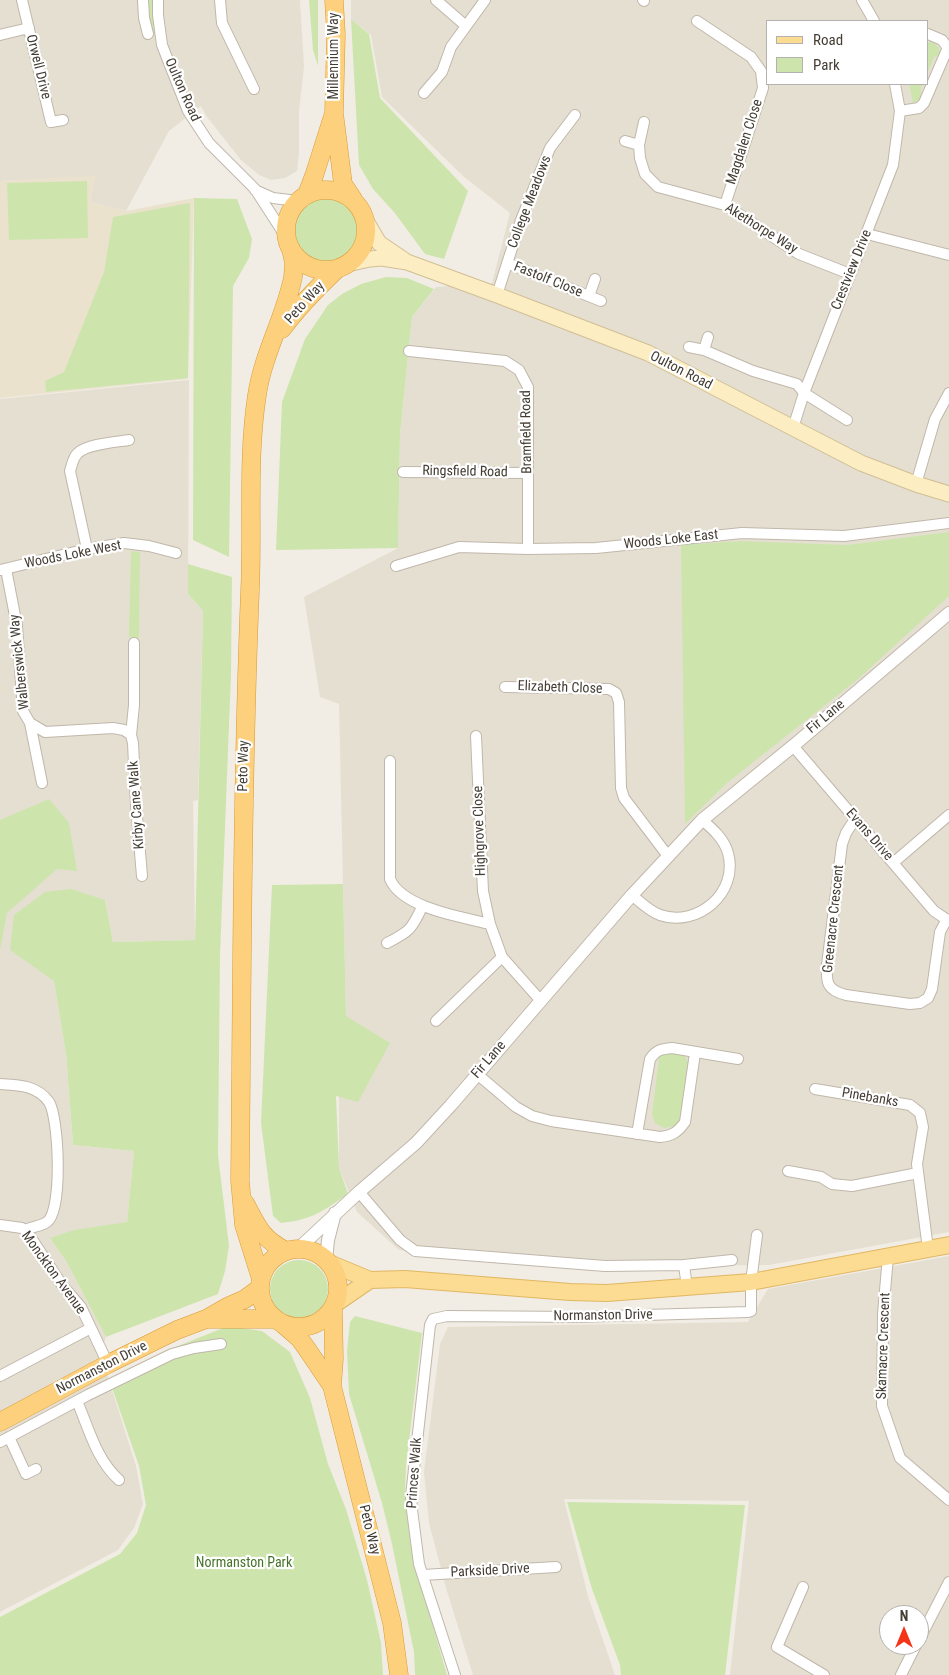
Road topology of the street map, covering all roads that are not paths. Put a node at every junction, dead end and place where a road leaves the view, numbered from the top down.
1 (22, 0) edge
2 (144, 0) edge
3 (158, 0) edge
4 (220, 0) edge
5 (334, 0) edge
6 (436, 0) edge
7 (485, 0) edge
8 (862, 0) edge
9 (873, 20) edge
10 (697, 21) dead end
11 (466, 26) junction
12 (28, 28) junction
13 (148, 34) dead end
14 (0, 35) edge
15 (929, 35) edge
16 (895, 85) edge
17 (254, 89) dead end
18 (424, 93) dead end
19 (900, 111) junction
20 (334, 113) junction
21 (575, 115) dead end
22 (63, 120) dead end
23 (644, 122) dead end
24 (625, 142) dead end
25 (639, 145) junction
26 (254, 189) junction
27 (302, 198) junction
28 (352, 199) junction
29 (725, 205) junction
30 (366, 221) junction
31 (867, 234) junction
32 (289, 243) junction
33 (949, 255) edge
34 (407, 262) junction
35 (507, 263) junction
36 (343, 266) junction
37 (850, 274) junction
38 (595, 279) dead end
39 (497, 295) junction
40 (589, 296) junction
41 (601, 301) dead end
42 (708, 337) dead end
43 (274, 340) junction
44 (689, 347) dead end
45 (704, 350) junction
46 (409, 351) dead end
47 (804, 393) junction
48 (949, 393) edge
49 (847, 420) dead end
50 (793, 428) junction
51 (129, 440) dead end
52 (403, 472) dead end
53 (528, 473) junction
54 (916, 484) junction
55 (949, 494) edge
56 (949, 523) edge
57 (528, 549) junction
58 (87, 550) junction
59 (176, 553) dead end
60 (396, 566) dead end
61 (3, 569) edge
62 (949, 613) edge
63 (134, 643) dead end
64 (505, 687) dead end
65 (30, 724) junction
66 (131, 735) junction
67 (476, 736) dead end
68 (792, 746) junction
69 (390, 761) dead end
70 (42, 783) dead end
71 (949, 815) edge
72 (855, 819) junction
73 (702, 820) junction
74 (668, 856) junction
75 (893, 863) junction
76 (142, 876) dead end
77 (632, 895) junction
78 (422, 907) junction
79 (948, 920) edge
80 (490, 924) junction
81 (387, 943) dead end
82 (502, 958) junction
83 (541, 1002) junction
84 (436, 1021) dead end
85 (695, 1053) junction
86 (738, 1060) dead end
87 (477, 1074) junction
88 (0, 1084) edge
89 (815, 1089) dead end
90 (637, 1134) junction
91 (788, 1171) dead end
92 (918, 1173) junction
93 (359, 1192) junction
94 (241, 1196) junction
95 (335, 1213) junction
96 (0, 1225) edge
97 (25, 1230) junction
98 (758, 1235) dead end
99 (949, 1245) edge
100 (928, 1248) junction
101 (292, 1250) junction
102 (888, 1256) junction
103 (732, 1260) dead end
104 (328, 1261) junction
105 (684, 1265) junction
106 (370, 1280) junction
107 (751, 1282) junction
108 (260, 1284) junction
109 (687, 1287) junction
110 (334, 1306) junction
111 (206, 1319) junction
112 (279, 1322) junction
113 (430, 1325) joint
114 (91, 1328) junction
115 (221, 1344) dead end
116 (108, 1364) junction
117 (0, 1376) edge
118 (332, 1386) junction
119 (78, 1401) junction
120 (2, 1416) edge
121 (4, 1440) edge
122 (36, 1469) dead end
123 (119, 1480) dead end
124 (949, 1500) edge
125 (556, 1567) dead end
126 (423, 1575) junction
127 (949, 1582) edge
128 (803, 1587) dead end
129 (929, 1621) edge
130 (911, 1655) edge
131 (399, 1675) edge
132 (455, 1675) edge
133 (824, 1675) edge
134 (901, 1675) edge

1 - 12 street, Orwell Drive
2 - 13 street
3 - 26 street, Oulton Road
4 - 17 street
5 - 20 highway, Millennium Way
6 - 11 street
7 - 11 street
8 - 9 street
10 - 29 street, Magdalen Close
11 - 18 street
12 - 14 street
12 - 22 street, Orwell Drive
15 - 19 street
16 - 19 street, Crestview Drive
19 - 31 street, Crestview Drive
20 - 27 highway, Millennium Way
20 - 28 highway, Millennium Way
21 - 35 street, College Meadows
23 - 25 street, Akethorpe Way
24 - 25 street
25 - 29 street, Akethorpe Way
26 - 27 street, Oulton Road
26 - 32 street, Oulton Road
27 - 28 highway
27 - 32 highway
28 - 30 highway
29 - 37 street, Akethorpe Way
30 - 34 main road, Oulton Road
30 - 36 highway
31 - 33 street
31 - 37 street, Crestview Drive
32 - 36 highway
32 - 43 highway, Peto Way
34 - 36 main road, Oulton Road
34 - 39 main road, Oulton Road
35 - 39 street, College Meadows
35 - 40 street, Fastolf Close
36 - 43 highway, Peto Way
37 - 47 street, Crestview Drive
38 - 40 street, Fastolf Close
39 - 50 main road, Oulton Road
40 - 41 street, Fastolf Close
42 - 45 street
43 - 94 highway, Peto Way
44 - 45 street
45 - 47 street
46 - 53 street, Bramfield Road
47 - 49 street
47 - 50 street, Crestview Drive
48 - 54 street
50 - 54 main road, Oulton Road
51 - 58 street
52 - 53 street, Ringsfield Road
53 - 57 street, Bramfield Road
54 - 55 main road, Oulton Road
56 - 57 street, Woods Loke East
57 - 60 street, Woods Loke East
58 - 59 street, Woods Loke West
58 - 61 street, Woods Loke West
61 - 65 street, Walberswick Way
62 - 68 street, Fir Lane
63 - 66 street, Kirby Cane Walk
64 - 74 street, Elizabeth Close
65 - 66 street
65 - 70 street, Walberswick Way
66 - 76 street, Kirby Cane Walk
67 - 80 street, Highgrove Close
68 - 72 street, Evans Drive
68 - 73 street, Fir Lane
69 - 78 street
71 - 75 street
72 - 75 street, Evans Drive
72 - 79 street, Greenacre Crescent
73 - 74 street, Fir Lane
73 - 77 street
74 - 77 street, Fir Lane
75 - 79 street, Evans Drive
77 - 83 street, Fir Lane
78 - 80 street
78 - 81 street
80 - 82 street, Highgrove Close
82 - 83 street, Highgrove Close
82 - 84 street
83 - 87 street, Fir Lane
85 - 86 street
85 - 90 street
85 - 90 street
87 - 90 street
87 - 93 street, Fir Lane
88 - 97 street
89 - 92 street, Pinebanks
91 - 92 street
92 - 100 street, Pinebanks
93 - 95 street, Fir Lane
93 - 105 street
94 - 101 highway, Peto Way
94 - 108 highway, Peto Way
95 - 101 street, Fir Lane
95 - 104 street
96 - 97 street, Monckton Avenue
97 - 114 street, Monckton Avenue
98 - 107 street
99 - 100 main road, Normanston Drive
100 - 102 main road, Normanston Drive
101 - 104 highway
101 - 108 highway
102 - 107 main road, Normanston Drive
102 - 124 street, Skamacre Crescent
103 - 105 street
104 - 106 main road, Normanston Drive
104 - 110 highway
105 - 109 street
106 - 109 main road, Normanston Drive
106 - 110 main road
107 - 109 main road, Normanston Drive
107 - 113 street, Normanston Drive
108 - 111 highway, Normanston Drive
108 - 112 highway
110 - 112 highway
110 - 118 highway, Peto Way
111 - 112 highway, Normanston Drive
111 - 116 highway, Normanston Drive
112 - 118 highway, Peto Way
113 - 126 street, Princes Walk
114 - 116 street, Monckton Avenue
114 - 117 street
115 - 119 street
116 - 120 highway, Normanston Drive
118 - 131 highway, Peto Way
119 - 121 street
119 - 123 street
121 - 122 street
125 - 126 street, Parkside Drive
126 - 132 street, Princes Walk
127 - 129 street
128 - 133 street
130 - 134 street

